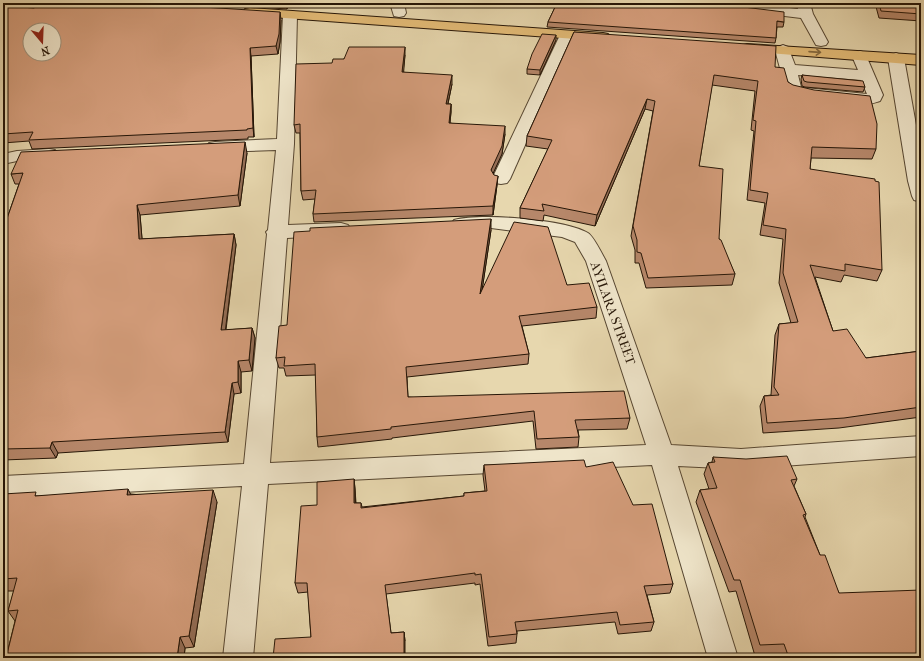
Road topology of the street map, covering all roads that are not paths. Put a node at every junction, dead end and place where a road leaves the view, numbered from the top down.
1 (14, 3) edge
2 (711, 3) edge
3 (236, 7) edge
4 (398, 8) edge
5 (804, 8) edge
6 (3, 11) edge
7 (290, 15) junction
8 (567, 35) junction
9 (821, 42) junction
10 (783, 50) junction
11 (921, 50) edge
12 (860, 56) junction
13 (896, 58) junction
14 (921, 60) edge
15 (788, 69) junction
16 (867, 76) junction
17 (285, 144) junction
18 (198, 148) edge
19 (64, 154) edge
20 (3, 159) edge
21 (501, 179) dead end
22 (920, 186) edge
23 (444, 224) edge
24 (356, 228) edge
25 (276, 232) junction
26 (921, 446) edge
27 (662, 454) junction
28 (256, 475) junction
29 (3, 487) edge
30 (238, 658) edge
31 (723, 658) edge

1 - 6 street
2 - 5 street
3 - 4 main road
3 - 7 main road
4 - 8 main road
5 - 9 street
7 - 8 main road
7 - 17 street
8 - 21 street
9 - 10 main road
9 - 11 main road
10 -> 12 main road
10 - 15 street
12 - 13 main road
12 - 16 street
13 - 14 main road
13 - 22 street
15 - 16 street
15 - 16 street
17 - 18 street
17 - 25 street
19 - 20 street
23 - 27 street, AYILARA STREET
24 - 25 street
25 - 28 street
26 - 27 street
27 - 28 street
27 - 31 street, AYILARA STREET
28 - 29 street
28 - 30 street

